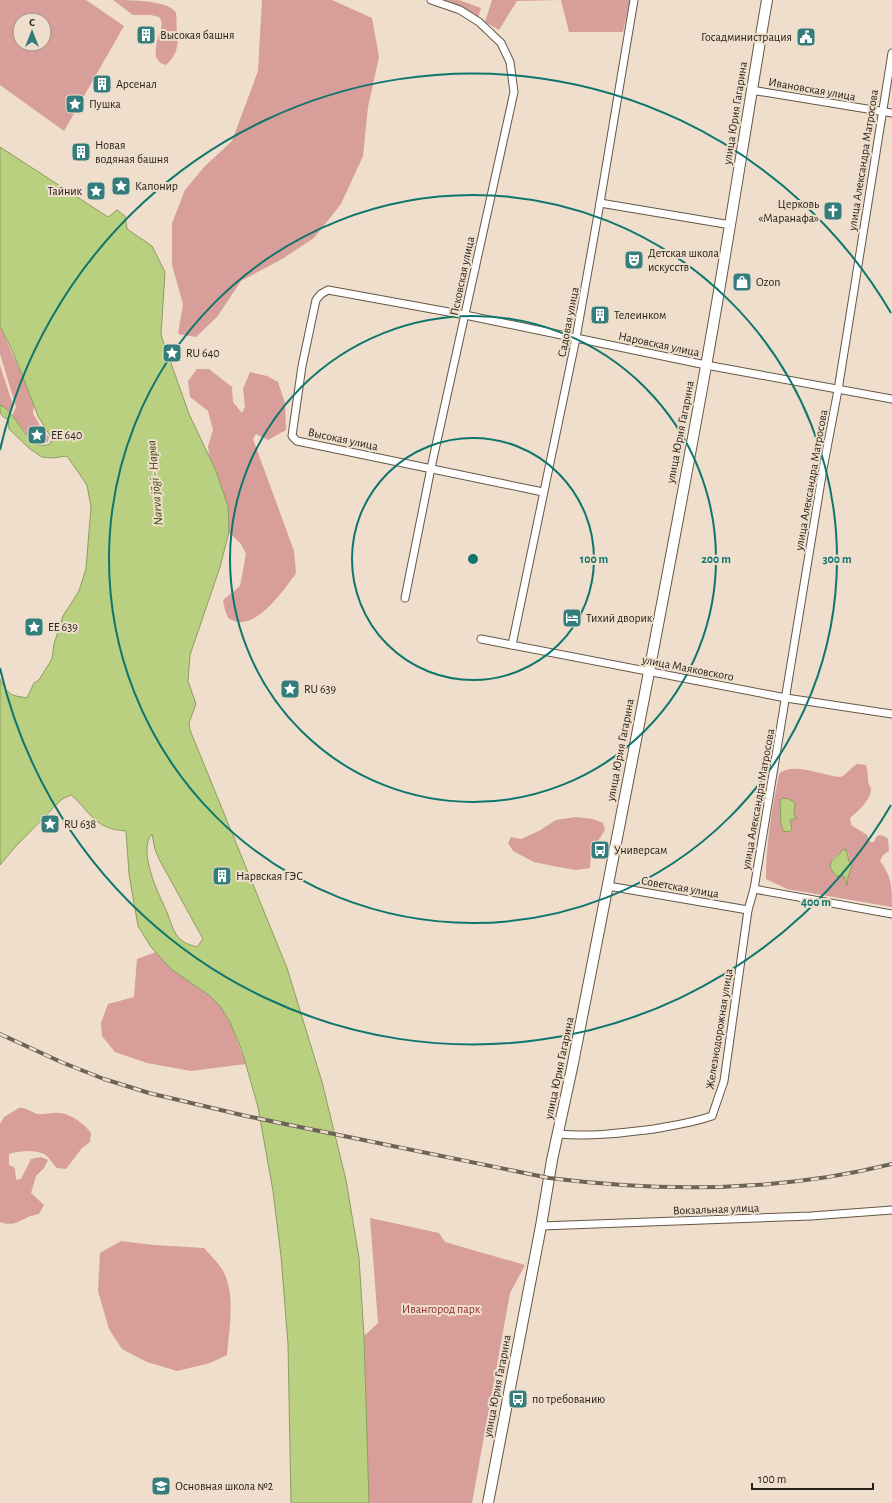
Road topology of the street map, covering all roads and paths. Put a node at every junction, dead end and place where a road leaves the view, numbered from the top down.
1 (431, 0) edge
2 (634, 0) edge
3 (767, 0) edge
4 (892, 52) edge
5 (751, 90) junction
6 (882, 112) junction
7 (892, 114) edge
8 (600, 203) junction
9 (731, 225) junction
10 (328, 290) joint
11 (465, 315) junction
12 (576, 338) junction
13 (706, 365) junction
14 (838, 390) junction
15 (892, 399) edge
16 (431, 468) junction
17 (543, 492) junction
18 (405, 598) dead end
19 (481, 639) dead end
20 (512, 645) junction
21 (648, 672) junction
22 (786, 698) junction
23 (892, 714) edge
24 (608, 886) junction
25 (754, 889) junction
26 (748, 910) junction
27 (892, 914) edge
28 (558, 1134) junction
29 (892, 1210) edge
30 (541, 1226) junction
31 (488, 1503) edge

1 - 11 street, Псковская улица
2 - 8 street, Садовая улица
3 - 5 street, улица Юрия Гагарина
4 - 6 street, улица Александра Матросова
5 - 6 street, Ивановская улица
5 - 9 street, улица Юрия Гагарина
6 - 7 street, Ивановская улица
6 - 14 street, улица Александра Матросова
8 - 9 street
8 - 12 street, Садовая улица
9 - 13 street, улица Юрия Гагарина
10 - 11 street, Наровская улица
10 - 16 street, Высокая улица
11 - 12 street, Наровская улица
11 - 16 street, Псковская улица
12 - 13 street, Наровская улица
12 - 17 street, Садовая улица
13 - 14 street, Наровская улица
13 - 21 street, улица Юрия Гагарина
14 - 15 street, Наровская улица
14 - 22 street, улица Александра Матросова
16 - 17 street, Высокая улица
16 - 18 street, Псковская улица
17 - 20 street, Садовая улица
19 - 20 street, улица Маяковского
20 - 21 street, улица Маяковского
21 - 22 street, улица Маяковского
21 - 24 street, улица Юрия Гагарина
22 - 23 street, улица Маяковского
22 - 25 street, улица Александра Матросова
24 - 26 street, Советская улица
24 - 28 street, улица Юрия Гагарина
25 - 26 street, улица Александра Матросова
25 - 27 street
26 - 28 street, Железнодорожная улица
28 - 30 street, улица Юрия Гагарина
29 - 30 street, Вокзальная улица
30 - 31 street, улица Юрия Гагарина

